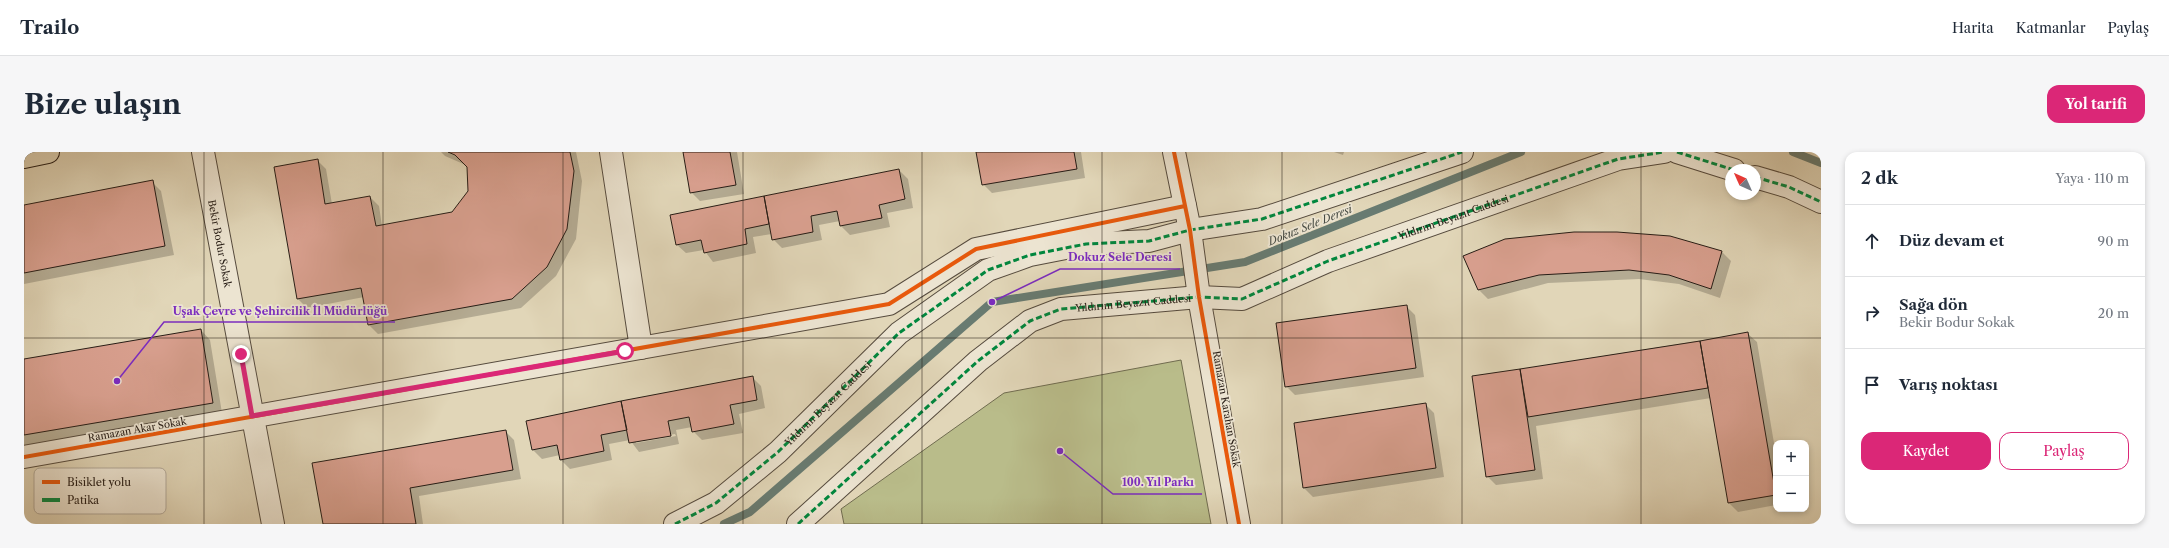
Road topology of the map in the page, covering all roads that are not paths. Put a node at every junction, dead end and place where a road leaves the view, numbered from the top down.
1 (203, 152) edge
2 (611, 152) edge
3 (1174, 152) edge
4 (1462, 152) edge
5 (1664, 152) edge
6 (1677, 152) edge
7 (1725, 167) edge
8 (1761, 178) edge
9 (1821, 202) edge
10 (1185, 206) junction
11 (1190, 230) junction
12 (1199, 297) junction
13 (641, 348) junction
14 (252, 416) junction
15 (24, 457) edge
16 (272, 524) edge
17 (675, 524) edge
18 (798, 524) edge
19 (1239, 524) edge

1 - 14 street, Bekir Bodur Sokak
2 - 13 street
3 - 10 street
4 - 11 street, Yıldırım Beyazıt Caddesi
5 - 12 street, Yıldırım Beyazıt Caddesi
6 - 7 street
8 - 9 street
10 - 11 street
10 - 13 street, Ramazan Akar Sokak
11 - 12 street, Ramazan Karahan Sokak
11 - 17 street, Yıldırım Beyazıt Caddesi
12 - 18 street, Yıldırım Beyazıt Caddesi
12 - 19 street, Ramazan Karahan Sokak
13 - 14 street, Ramazan Akar Sokak
14 - 15 street, Ramazan Akar Sokak
14 - 16 street, Bekir Bodur Sokak

